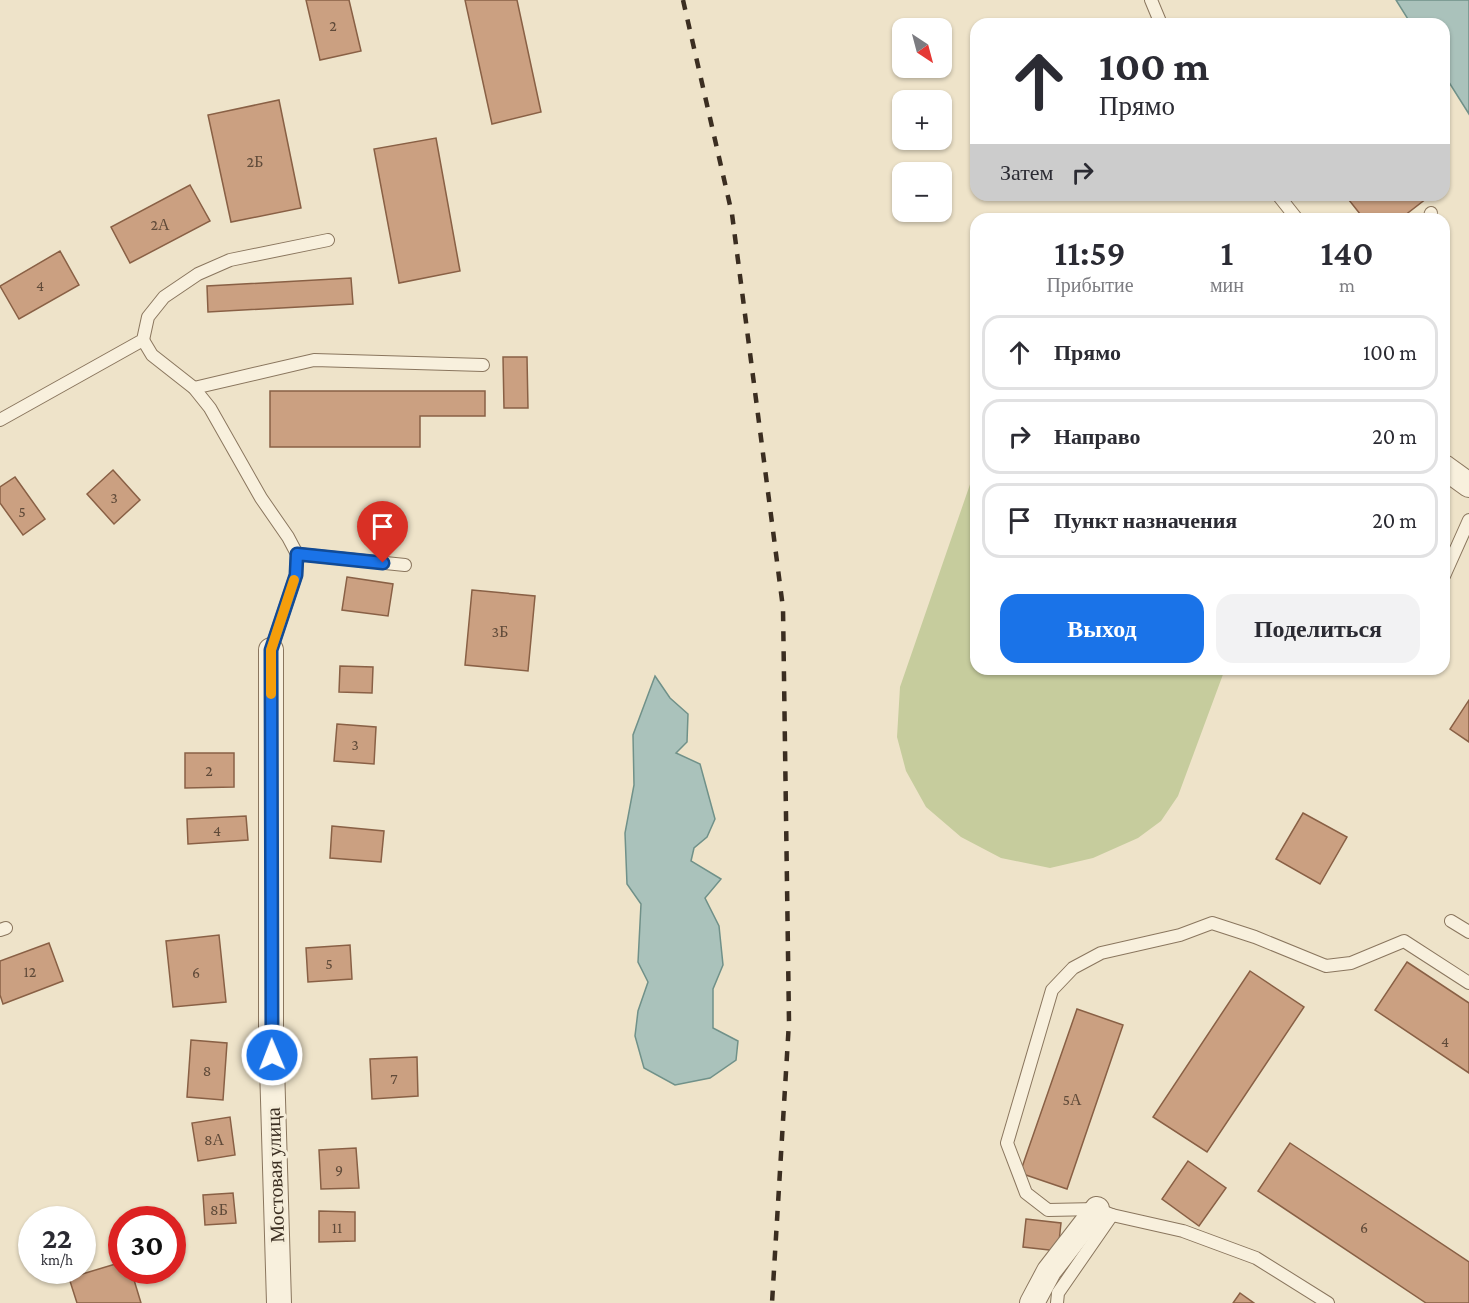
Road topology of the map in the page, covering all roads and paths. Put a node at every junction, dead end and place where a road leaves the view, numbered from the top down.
1 (1151, 0) edge
2 (1158, 18) edge
3 (1283, 201) edge
4 (1292, 213) edge
5 (328, 240) dead end
6 (143, 340) junction
7 (483, 365) dead end
8 (194, 388) junction
9 (0, 420) edge
10 (1450, 471) edge
11 (1469, 485) edge
12 (1469, 520) edge
13 (297, 554) junction
14 (1450, 563) edge
15 (405, 565) dead end
16 (271, 650) joint
17 (1451, 921) dead end
18 (1469, 932) edge
19 (1469, 983) edge
20 (1104, 1212) junction
21 (279, 1303) edge
22 (1032, 1303) edge
23 (1057, 1303) edge
24 (1328, 1303) edge

1 - 2 lane
3 - 4 lane
5 - 6 lane
6 - 8 lane
6 - 9 lane
7 - 8 lane
8 - 13 lane
10 - 11 street
12 - 14 lane
13 - 15 lane
13 - 16 lane
16 - 21 street, Мостовая улица
17 - 18 lane
19 - 20 lane
20 - 22 street
20 - 23 lane
20 - 24 lane

